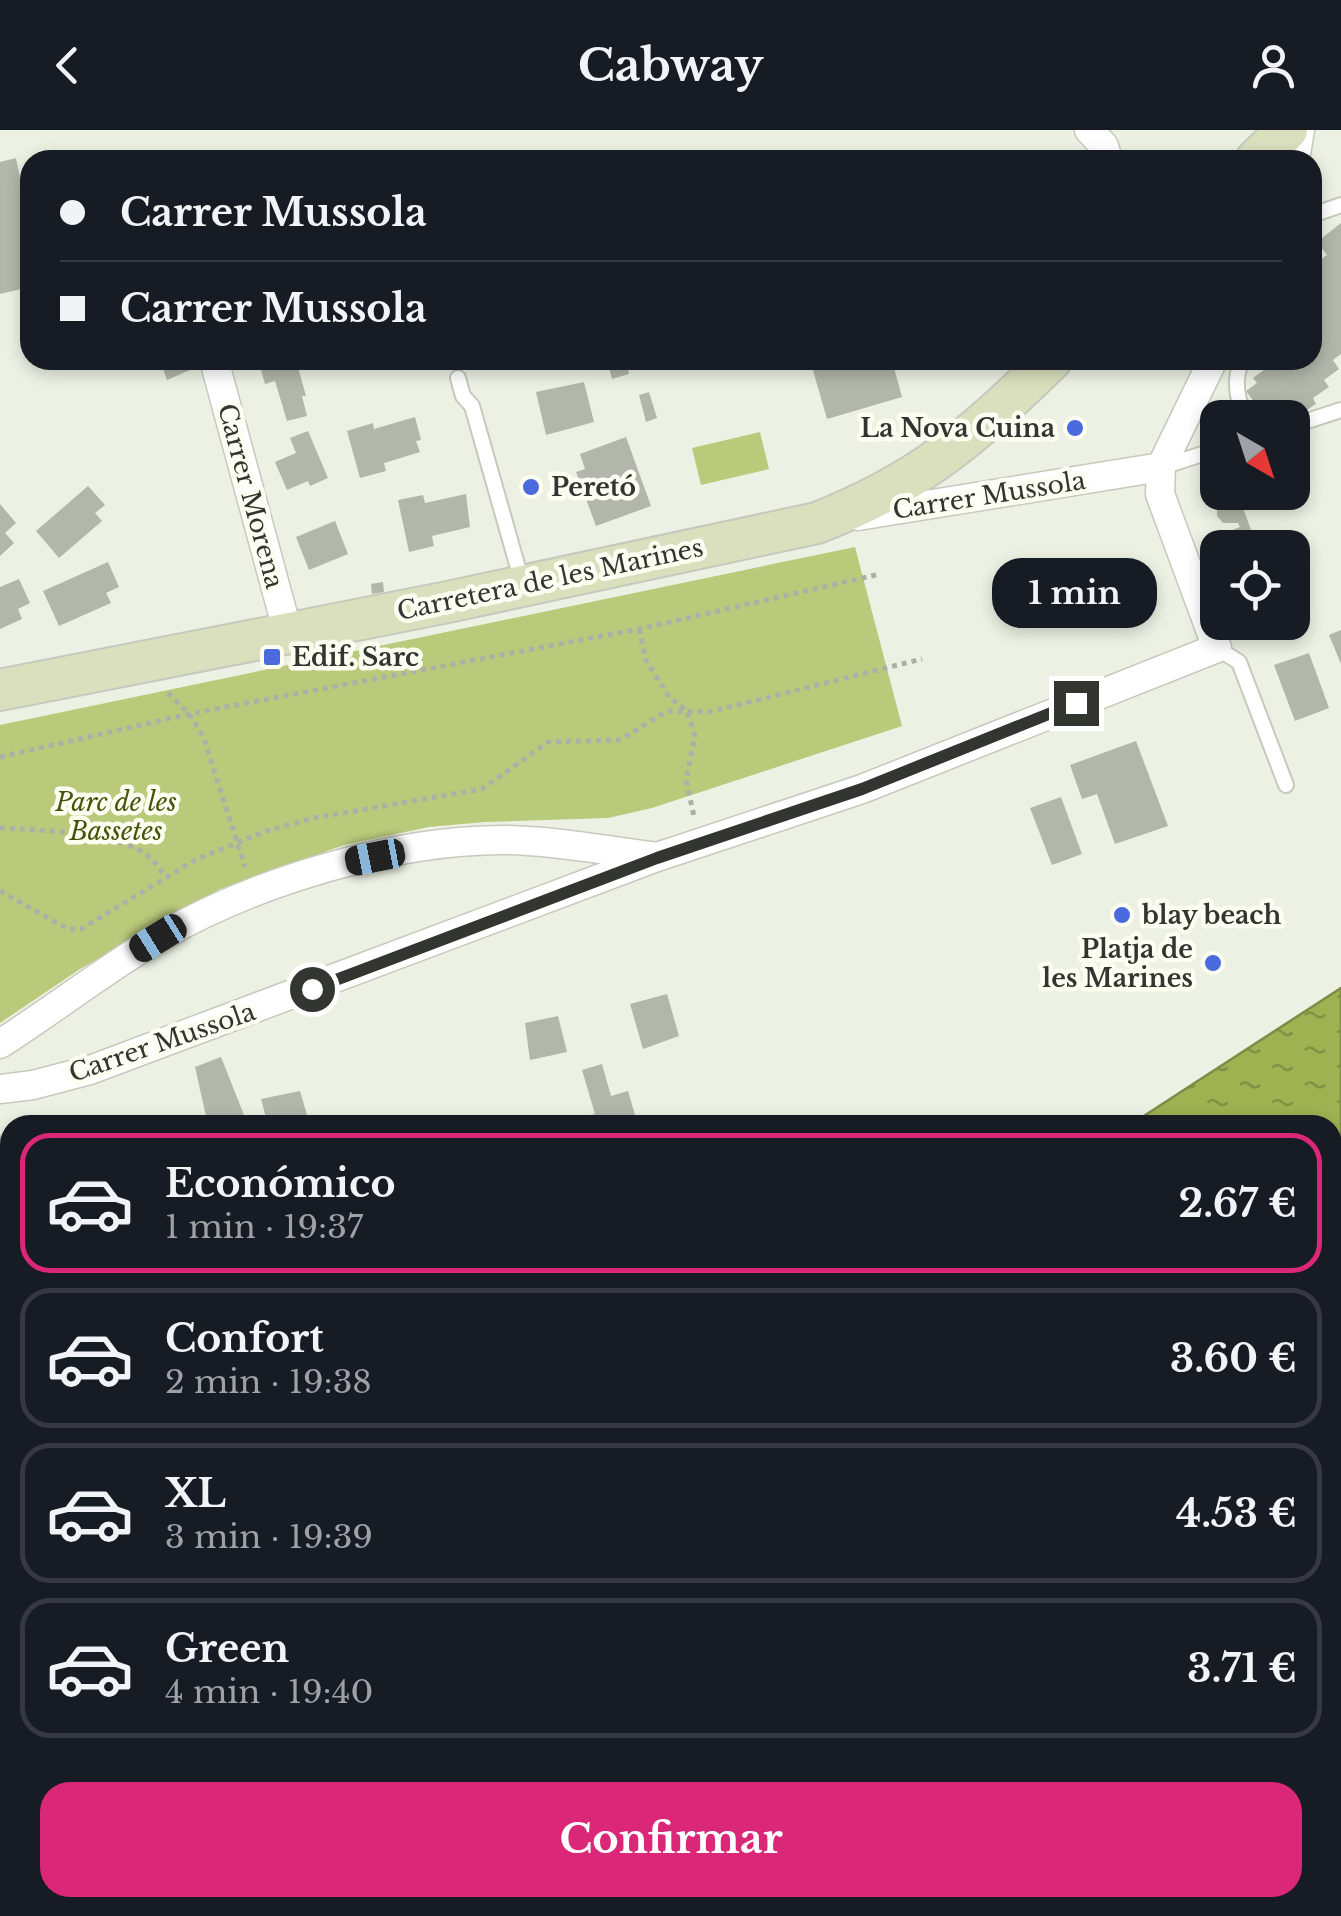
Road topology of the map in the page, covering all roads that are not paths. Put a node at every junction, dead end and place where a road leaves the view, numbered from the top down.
1 (1089, 130) edge
2 (1287, 130) edge
3 (1105, 150) edge
4 (1266, 150) edge
5 (217, 370) edge
6 (1040, 370) edge
7 (1208, 370) edge
8 (1238, 370) edge
9 (458, 378) dead end
10 (1238, 400) edge
11 (1341, 410) edge
12 (1310, 420) edge
13 (1200, 455) edge
14 (1161, 467) junction
15 (817, 523) junction
16 (523, 586) junction
17 (288, 633) junction
18 (1217, 648) junction
19 (0, 690) edge
20 (1286, 785) dead end
21 (657, 858) junction
22 (0, 1044) edge
23 (0, 1089) edge

1 - 3 street
2 - 4 main road
5 - 17 street, Carrer Morena
6 - 15 main road, Carretera de les Marines
7 - 14 street
8 - 10 lane
9 - 16 lane
11 - 12 lane
13 - 14 lane
14 - 15 street, Carrer Mussola
14 - 18 street
15 - 16 main road, Carretera de les Marines
16 - 17 main road, Carretera de les Marines
17 - 19 main road, Carretera de les Marines
18 - 20 lane
18 - 21 street, Carrer Mussola
21 - 22 street, Carrer Mussola
21 - 23 street, Carrer Mussola

